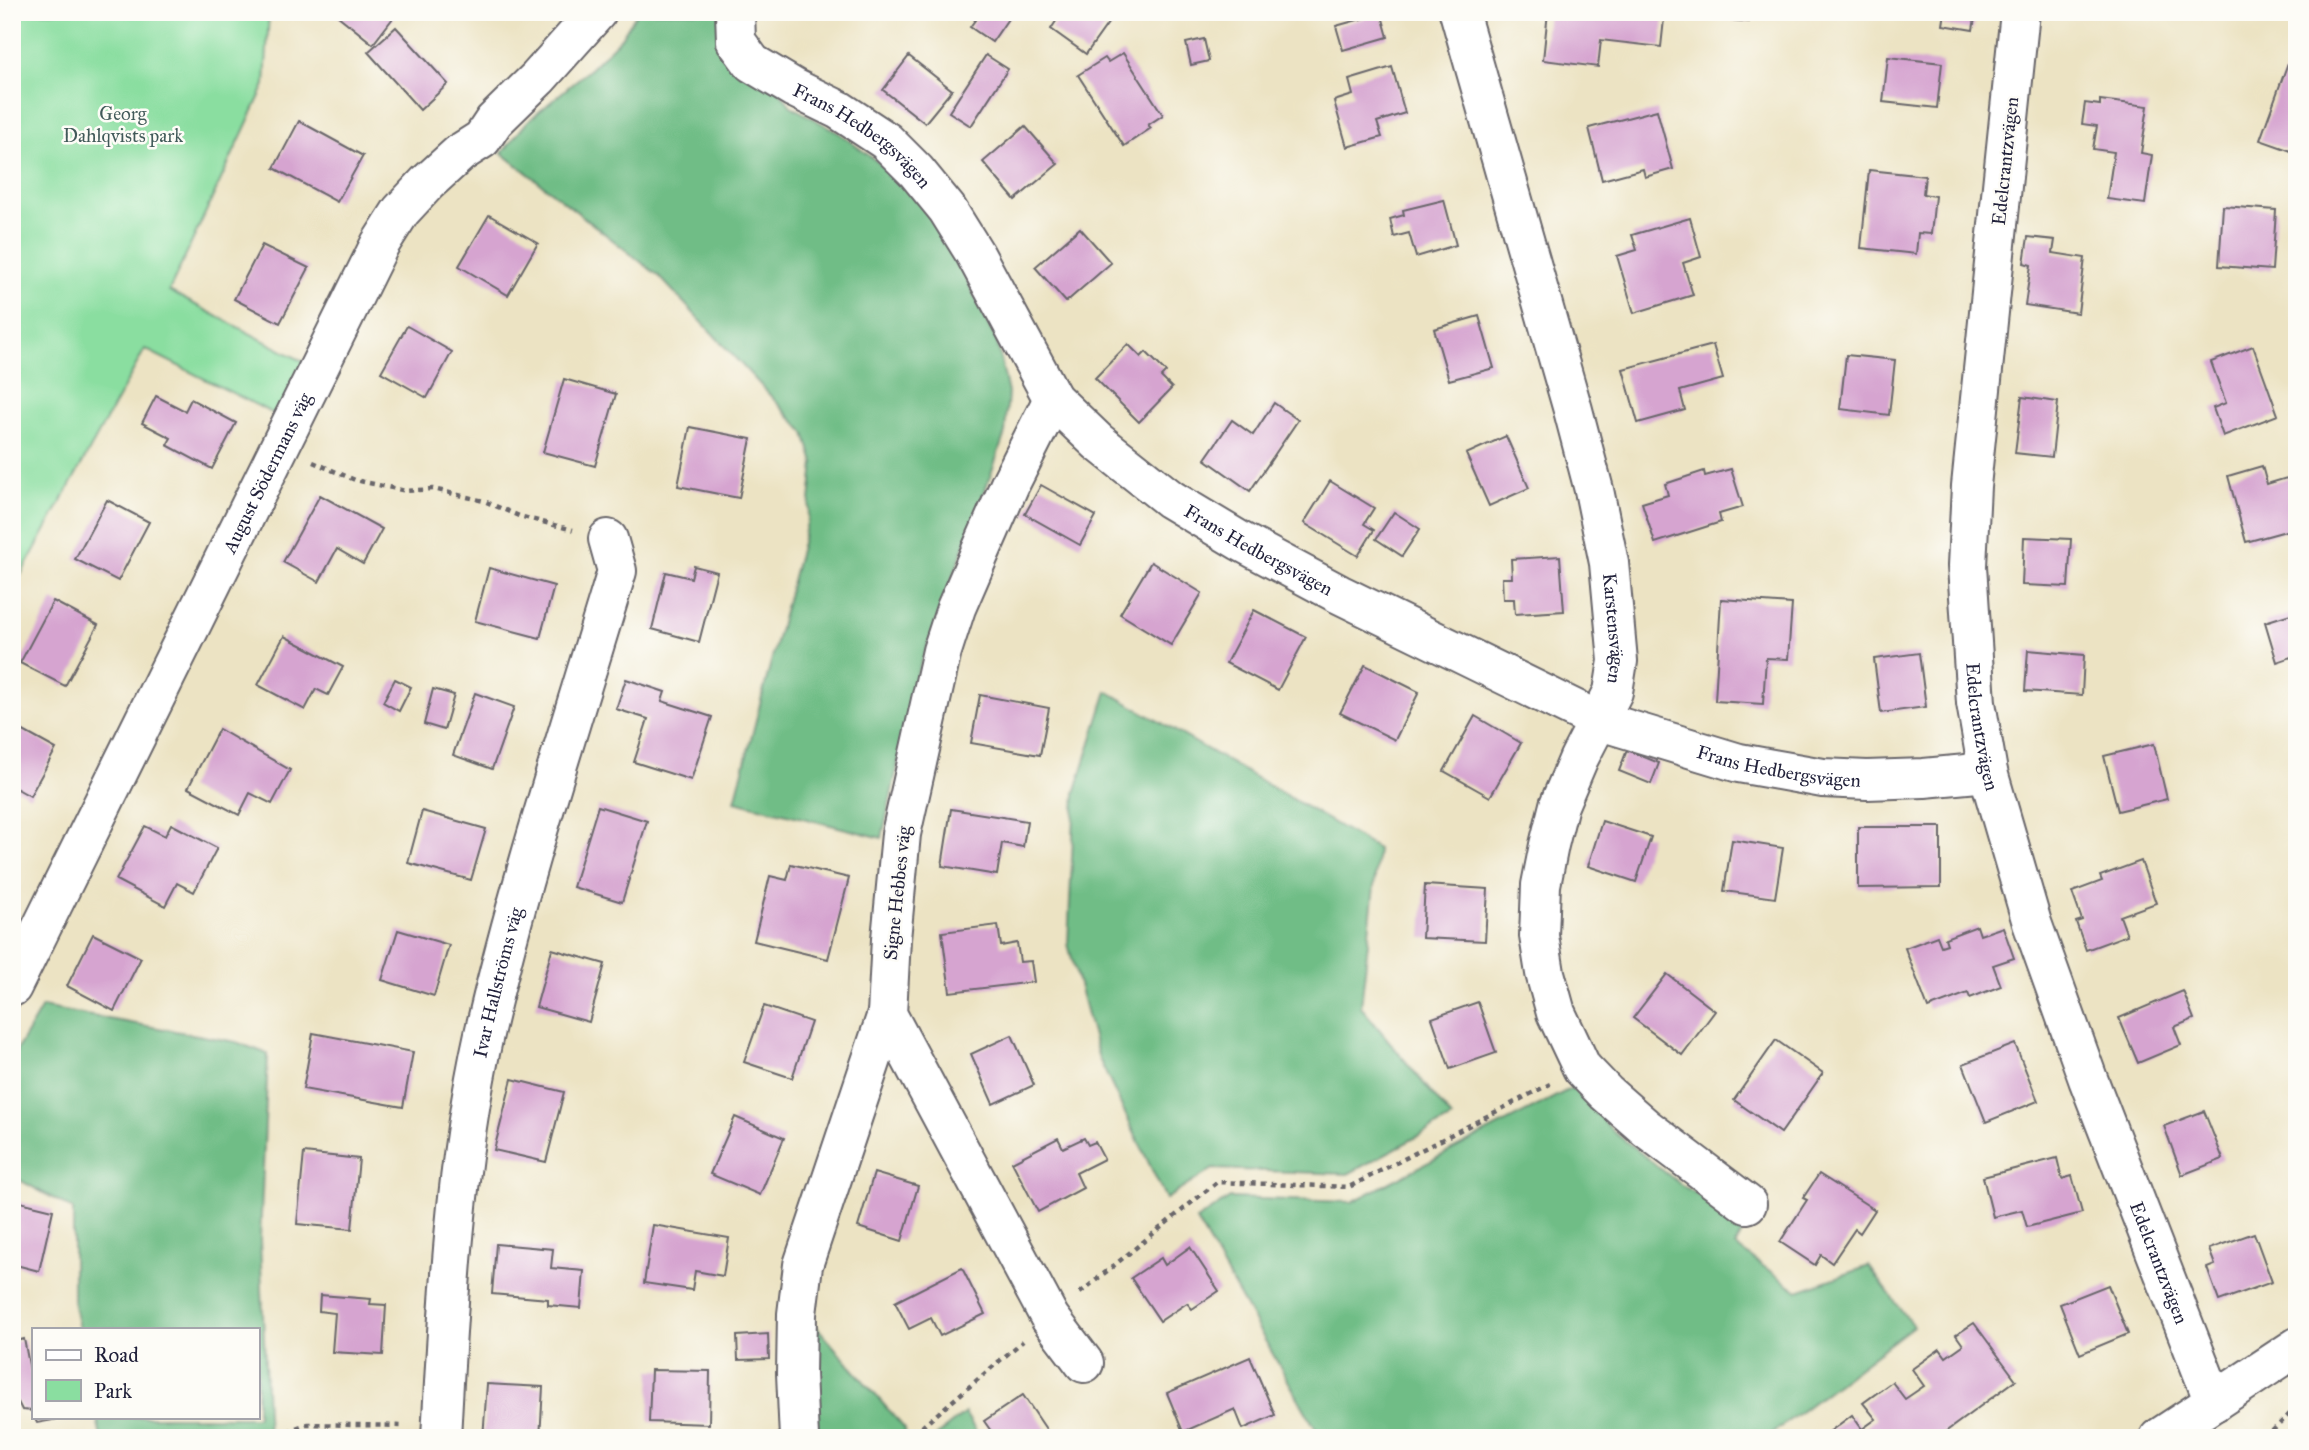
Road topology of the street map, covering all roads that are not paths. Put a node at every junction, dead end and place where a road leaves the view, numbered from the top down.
1 (597, 12) edge
2 (735, 12) edge
3 (1459, 12) edge
4 (2020, 12) edge
5 (1053, 399) junction
6 (608, 539) road end
7 (1597, 720) junction
8 (1988, 772) junction
9 (12, 987) edge
10 (887, 1014) junction
11 (1747, 1204) dead end
12 (2297, 1347) edge
13 (1084, 1363) dead end
14 (2214, 1402) junction
15 (441, 1432) edge
16 (799, 1438) edge
17 (2159, 1438) edge

1 - 9 street, August Södermans väg
2 - 5 street, Frans Hedbergsvägen
3 - 7 street, Karstensvägen
4 - 8 street, Edelcrantzvägen
5 - 7 street, Frans Hedbergsvägen
5 - 10 street, Signe Hebbes väg
6 - 15 street, Ivar Hallströms väg
7 - 8 street, Frans Hedbergsvägen
7 - 11 street, Karstensvägen
8 - 14 street, Edelcrantzvägen
10 - 13 street
10 - 16 street
12 - 14 street
14 - 17 street

